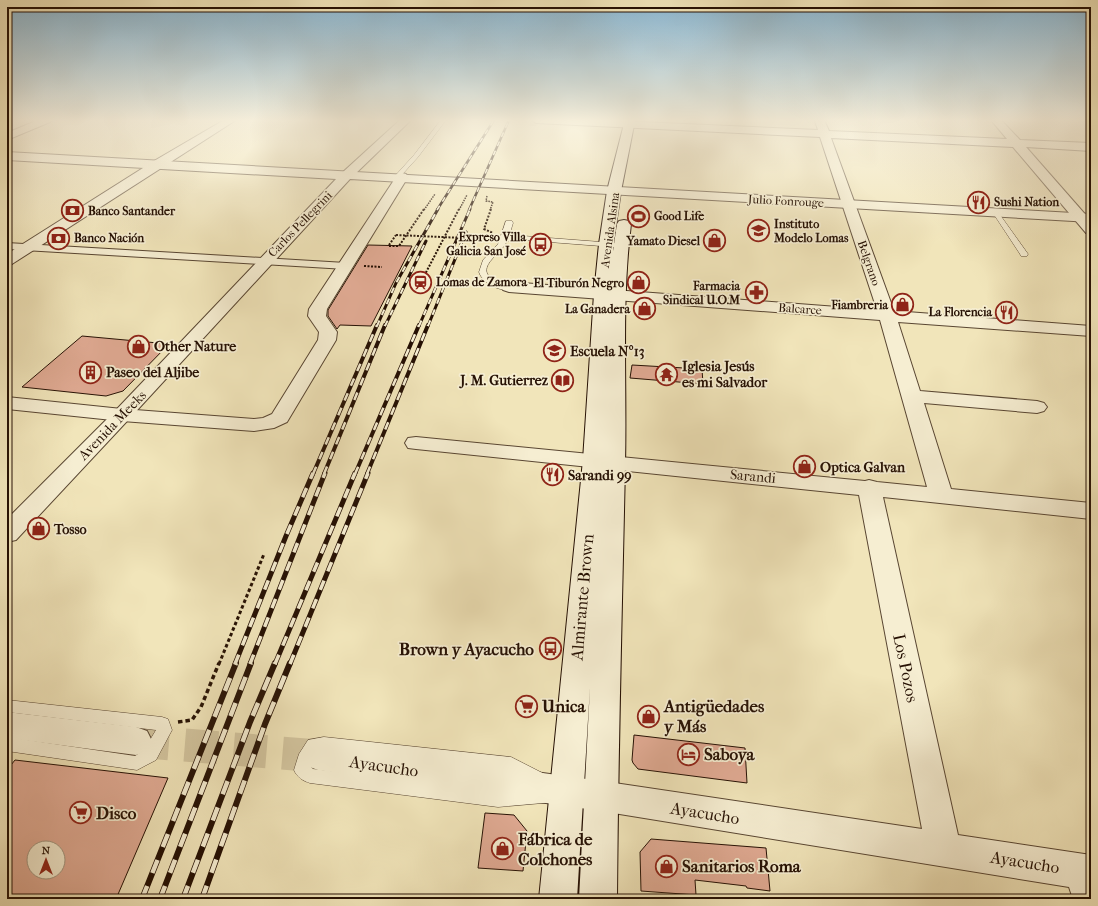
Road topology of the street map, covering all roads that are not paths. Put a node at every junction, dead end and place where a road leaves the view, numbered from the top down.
1 (126, 162) edge
2 (161, 162) edge
3 (361, 162) edge
4 (411, 162) edge
5 (626, 162) edge
6 (835, 162) edge
7 (1035, 162) edge
8 (158, 164) junction
9 (347, 175) junction
10 (400, 177) junction
11 (630, 177) dead end
12 (621, 191) junction
13 (849, 205) junction
14 (996, 212) junction
15 (1086, 218) edge
16 (509, 223) dead end
17 (1091, 230) edge
18 (503, 239) junction
19 (606, 244) junction
20 (621, 245) junction
21 (7, 246) edge
22 (27, 247) junction
23 (1024, 254) dead end
24 (7, 261) edge
25 (264, 262) junction
26 (346, 266) junction
27 (509, 287) joint
28 (610, 295) junction
29 (887, 315) junction
30 (1091, 331) edge
31 (912, 396) junction
32 (7, 403) edge
33 (1037, 407) dead end
34 (122, 415) junction
35 (416, 442) dead end
36 (604, 462) junction
37 (869, 487) junction
38 (941, 495) junction
39 (1091, 511) edge
40 (7, 534) edge
41 (7, 706) edge
42 (7, 725) edge
43 (136, 741) tunnel mouth
44 (7, 744) edge
45 (318, 756) tunnel mouth
46 (566, 793) junction
47 (601, 796) junction
48 (943, 849) junction
49 (1088, 880) edge
50 (558, 899) edge
51 (598, 899) edge

1 - 8 street, Julio Fonrouge
2 - 8 street
3 - 9 street, Carlos Pellegrini
4 - 10 lane
5 - 12 street, Avenida Alsina
6 - 13 street, Belgrano
7 - 15 street
8 - 9 street, Julio Fonrouge
8 - 22 street
9 - 10 street, Julio Fonrouge
9 - 25 street, Carlos Pellegrini
10 - 12 street, Julio Fonrouge
10 - 26 street
11 - 12 street, Avenida Alsina
12 - 13 street, Julio Fonrouge
12 - 19 street, Avenida Alsina
12 - 20 street, Avenida Alsina
13 - 14 street, Julio Fonrouge
13 - 29 street, Belgrano
14 - 15 street, Julio Fonrouge
14 - 23 lane
15 - 17 street
16 - 18 lane
18 - 19 lane
18 - 27 lane
19 - 20 lane
19 - 28 street, Avenida Alsina
20 - 28 street, Avenida Alsina
21 - 22 street
22 - 24 street
22 - 25 street
25 - 26 street
25 - 34 street, Avenida Meeks
26 - 34 street
27 - 28 street, Balcarce
28 - 29 street, Balcarce
28 - 36 street, Almirante Brown
29 - 30 street, Balcarce
29 - 31 street
31 - 33 street
31 - 38 street
32 - 34 street
34 - 40 street, Avenida Meeks
35 - 36 street, Sarandi
36 - 37 street, Sarandi
36 - 46 street, Almirante Brown
36 - 47 street, Almirante Brown
37 - 38 street, Sarandi
37 - 48 street, Los Pozos
38 - 39 street, Sarandi
41 - 44 lane
42 - 43 street
45 - 46 street, Ayacucho
46 - 46 lane
46 - 47 street, Ayacucho
46 - 50 street, Almirante Brown
47 - 48 street, Ayacucho
47 - 51 street, Almirante Brown
48 - 49 street, Ayacucho

